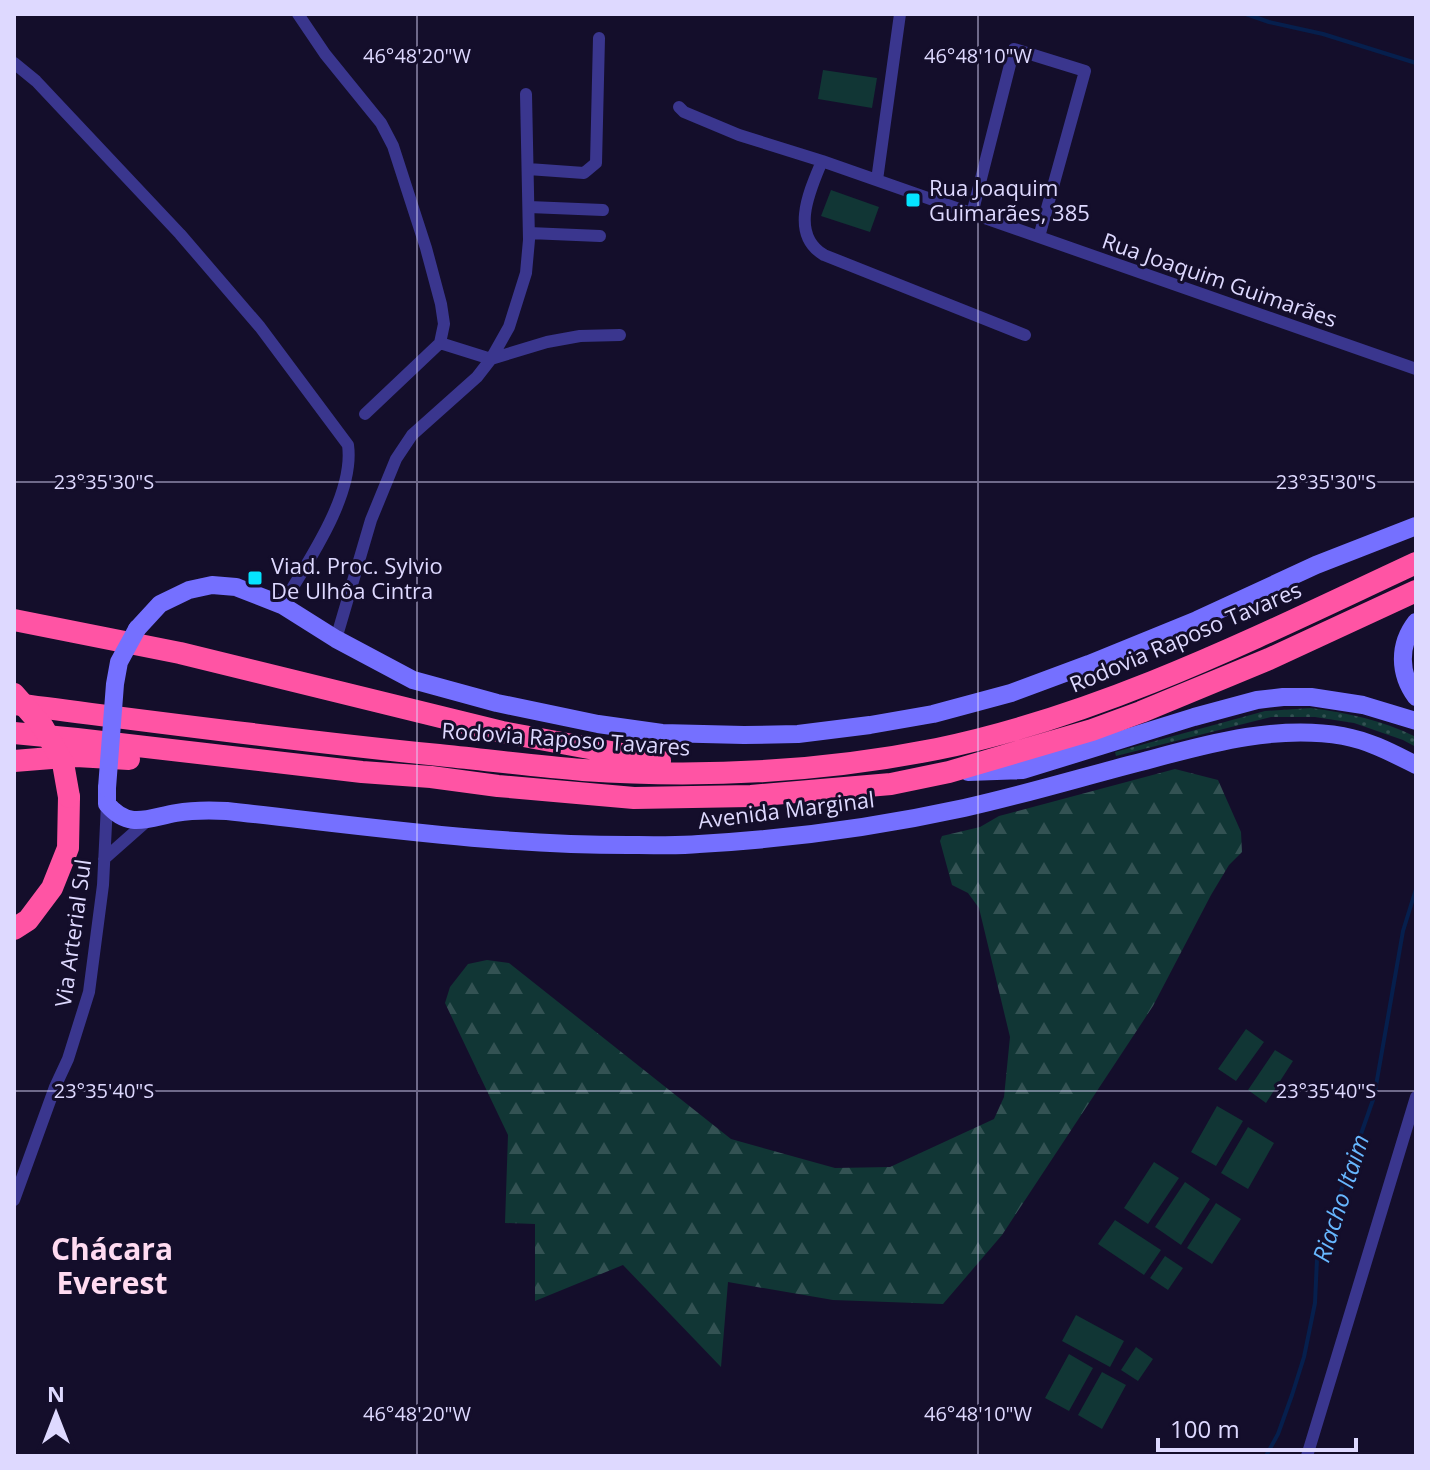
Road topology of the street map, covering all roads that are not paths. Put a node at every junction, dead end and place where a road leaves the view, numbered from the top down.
1 (298, 14) edge
2 (900, 14) edge
3 (599, 38) dead end
4 (14, 63) edge
5 (526, 94) dead end
6 (679, 107) dead end
7 (822, 161) junction
8 (528, 169) junction
9 (877, 180) junction
10 (529, 207) junction
11 (603, 210) dead end
12 (972, 214) junction
13 (529, 233) junction
14 (600, 236) dead end
15 (1039, 237) junction
16 (620, 335) dead end
17 (1025, 335) dead end
18 (440, 343) junction
19 (491, 359) junction
20 (1416, 369) edge
21 (365, 414) dead end
22 (1416, 526) edge
23 (1416, 563) edge
24 (1416, 591) edge
25 (282, 605) junction
26 (14, 620) edge
27 (1416, 622) edge
28 (336, 639) junction
29 (14, 694) edge
30 (1416, 697) edge
31 (14, 704) edge
32 (1416, 721) edge
33 (14, 733) edge
34 (14, 761) edge
35 (1416, 765) edge
36 (311, 766) junction
37 (748, 772) junction
38 (949, 772) junction
39 (107, 796) junction
40 (147, 821) junction
41 (104, 859) junction
42 (14, 929) edge
43 (1416, 1097) edge
44 (14, 1200) edge
45 (1307, 1456) edge

1 - 18 street
2 - 9 street
3 - 8 street
4 - 25 street
5 - 8 street
6 - 7 street, Rua Joaquim Guimarães
7 - 9 street, Rua Joaquim Guimarães
7 - 17 street
8 - 10 street
9 - 12 street, Rua Joaquim Guimarães
10 - 11 street
10 - 13 street
12 - 15 street, Rua Joaquim Guimarães
12 - 15 street
13 - 14 street
13 - 19 street
15 - 20 street, Rua Joaquim Guimarães
16 - 19 street
18 - 19 street
18 - 21 street
19 - 28 street
22 - 28 main road, Rodovia Raposo Tavares
23 - 37 highway, Rodovia Raposo Tavares
24 - 38 highway
25 - 28 main road, Rodovia Raposo Tavares
25 - 39 main road, Rodovia Raposo Tavares, bridge
26 - 37 highway
27 - 30 main road
29 - 42 highway, bridge
31 - 37 highway, Rodovia Raposo Tavares
32 - 38 main road
33 - 36 highway
34 - 36 highway
35 - 40 main road, Avenida Marginal
36 - 38 highway
39 - 40 main road
39 - 41 street, Via Arterial Sul
40 - 41 street, Avenida Marginal
41 - 44 street, Via Arterial Sul
43 - 45 street

